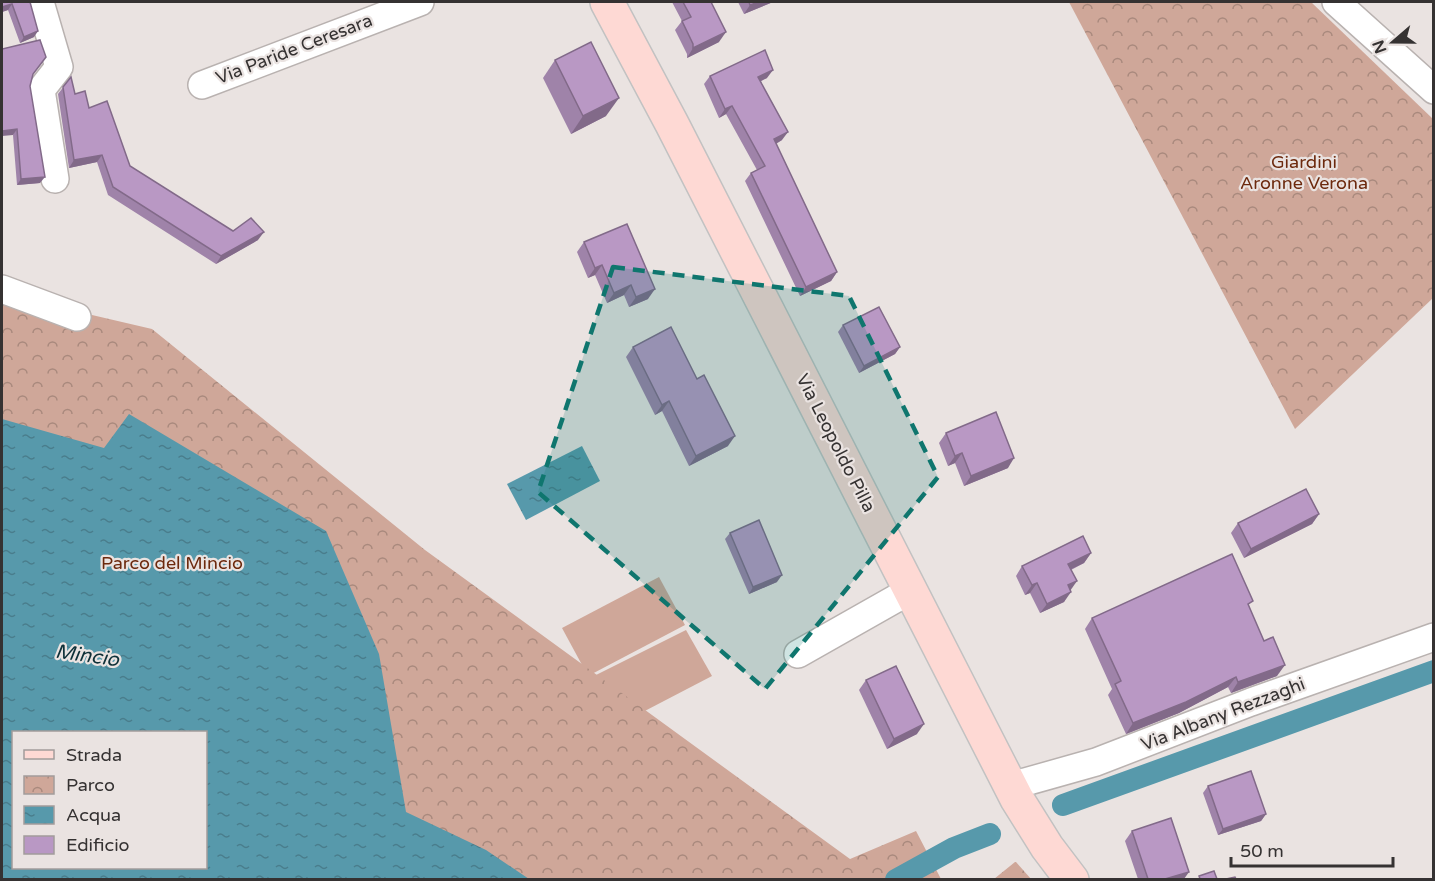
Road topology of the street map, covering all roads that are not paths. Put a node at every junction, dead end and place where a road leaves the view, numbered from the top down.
1 (40, 2) edge
2 (420, 2) edge
3 (607, 2) edge
4 (621, 2) edge
5 (1336, 2) edge
6 (202, 85) dead end
7 (1434, 90) edge
8 (672, 124) junction
9 (55, 179) dead end
10 (2, 289) edge
11 (77, 317) dead end
12 (911, 590) junction
13 (1434, 637) edge
14 (798, 654) dead end
15 (1014, 793) junction
16 (1072, 879) edge

1 - 9 street
2 - 6 street, Via Paride Ceresara
3 - 8 main road, Via Leopoldo Pilla
4 - 8 main road
5 - 7 street
8 - 12 main road, Via Leopoldo Pilla
10 - 11 street
12 - 14 street
12 - 15 main road, Via Leopoldo Pilla
13 - 15 street, Via Albany Rezzaghi
15 - 16 main road, Via Leopoldo Pilla

